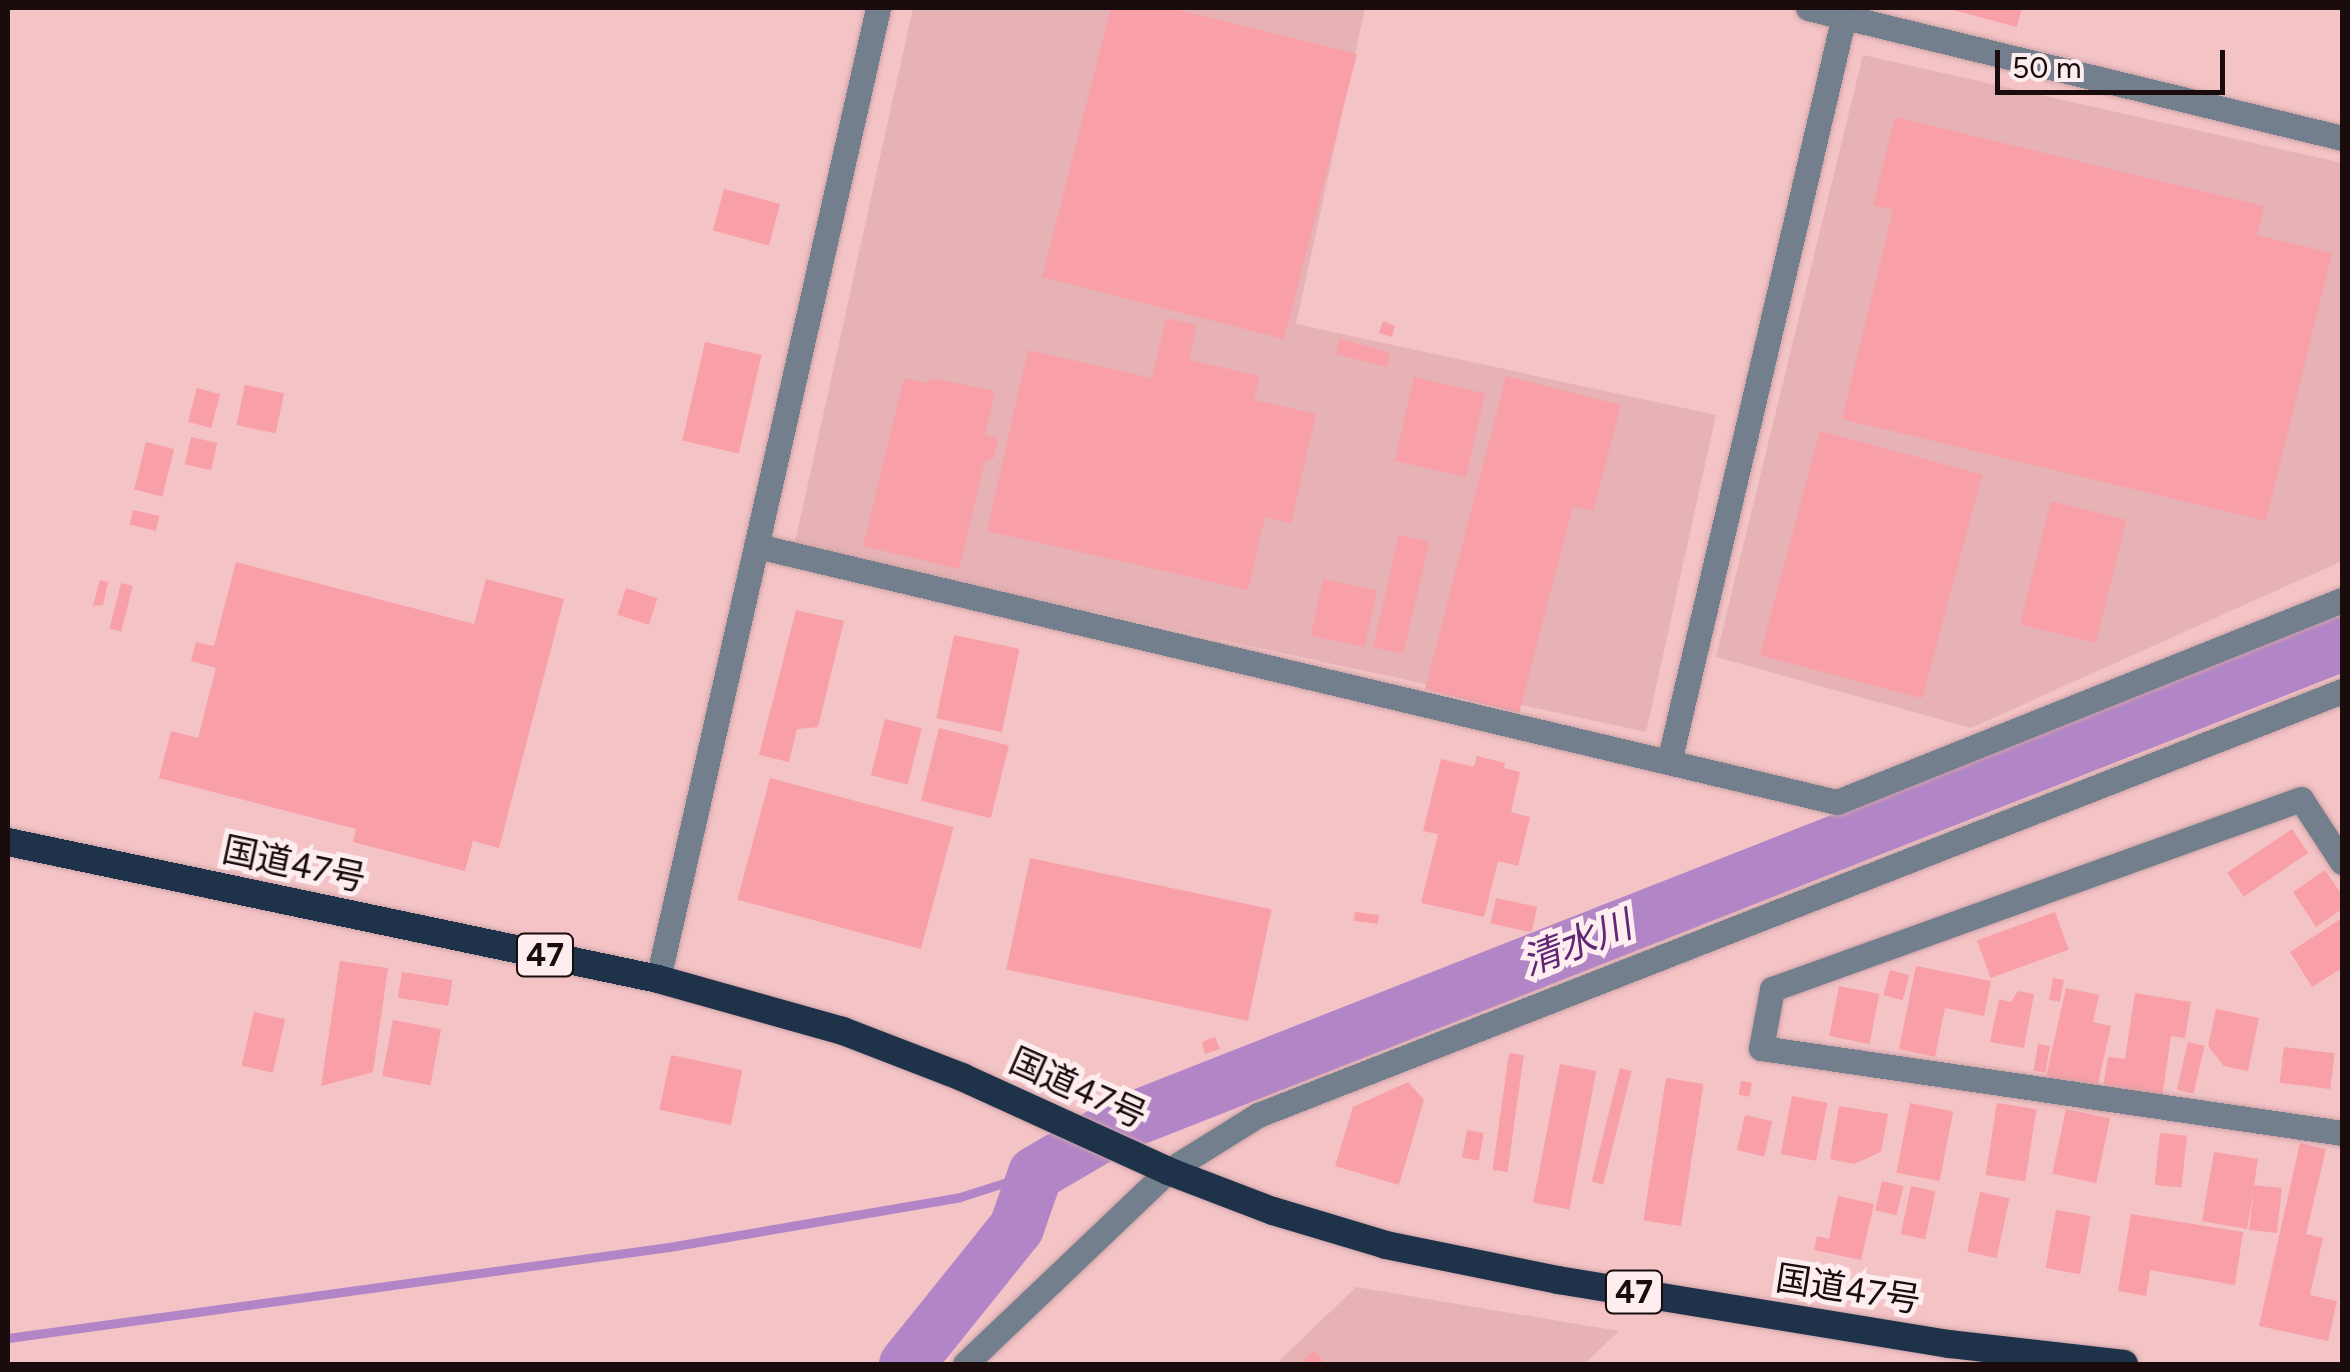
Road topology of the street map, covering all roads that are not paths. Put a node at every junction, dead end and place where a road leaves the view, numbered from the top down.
1 (878, 8) edge
2 (1808, 8) edge
3 (1844, 16) junction
4 (2342, 138) edge
5 (757, 546) junction
6 (2342, 600) edge
7 (2342, 691) edge
8 (1668, 762) junction
9 (8, 842) edge
10 (2342, 862) edge
11 (658, 979) junction
12 (2342, 1134) edge
13 (1162, 1168) junction
14 (965, 1364) edge
15 (2124, 1364) edge

1 - 5 street
2 - 3 street
3 - 4 street
3 - 8 street
5 - 8 street
5 - 11 street
6 - 8 street
7 - 13 street
9 - 11 highway, 国道47号 / 47
10 - 12 street
11 - 13 highway, 国道47号 / 47
13 - 14 street
13 - 15 highway, 国道47号 / 47

